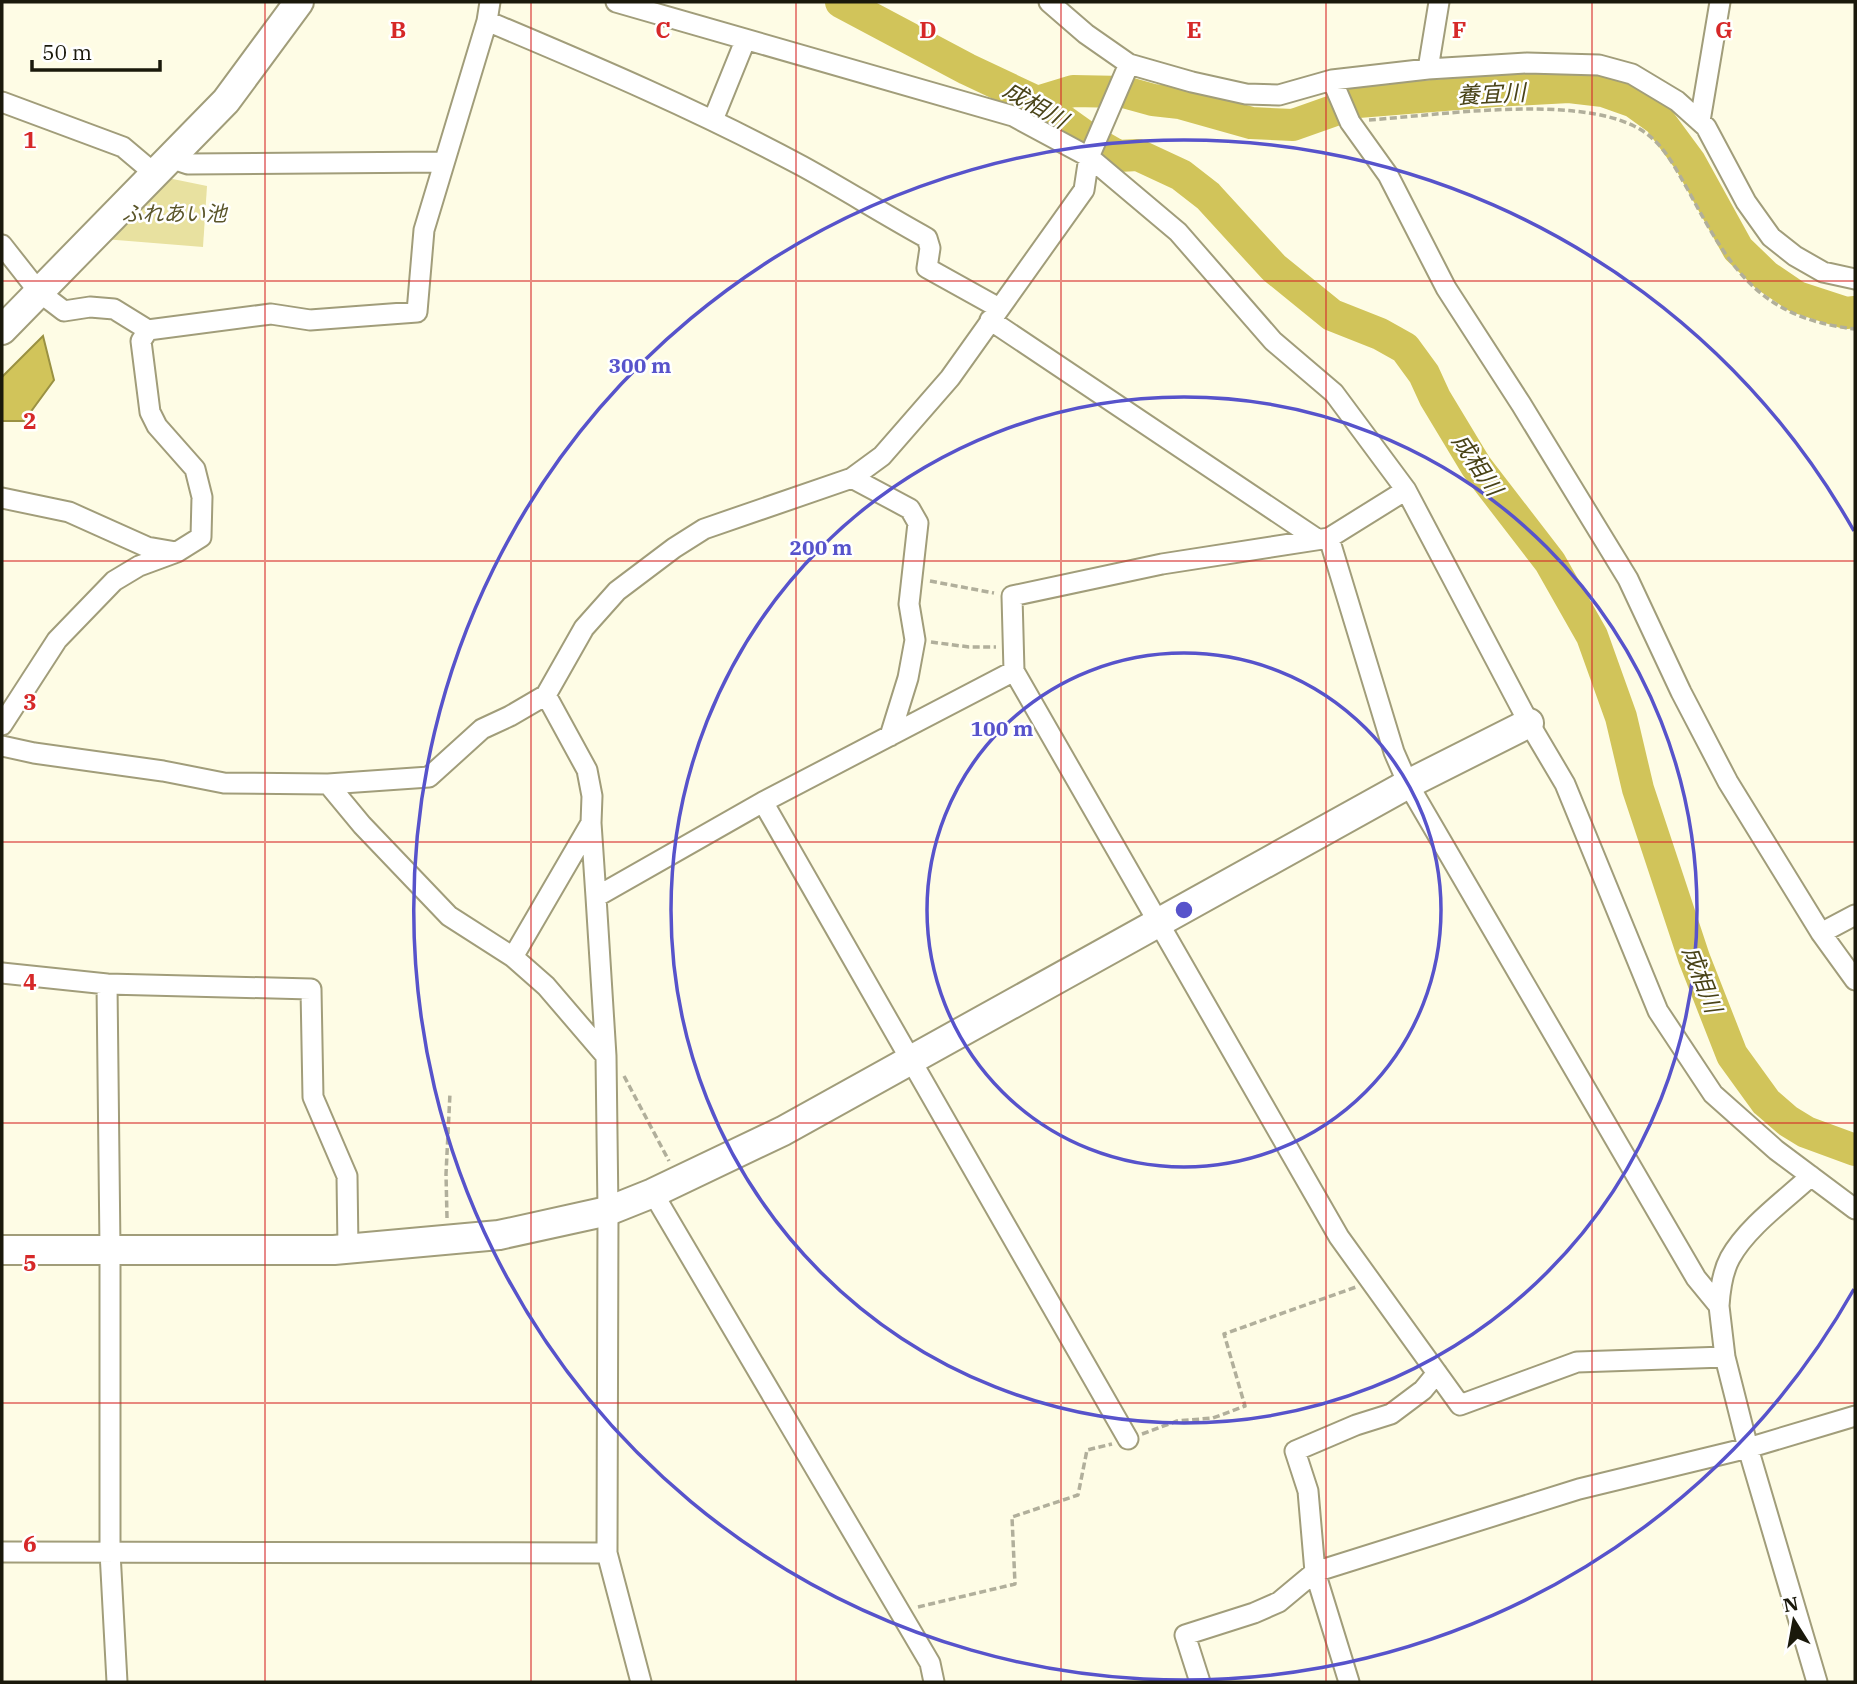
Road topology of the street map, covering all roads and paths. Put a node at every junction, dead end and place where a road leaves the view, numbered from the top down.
1 (299, 2) edge
2 (616, 2) edge
3 (1049, 2) edge
4 (1439, 2) edge
5 (1720, 2) edge
6 (489, 11) edge
7 (745, 41) junction
8 (1129, 64) junction
9 (1428, 69) junction
10 (1332, 80) junction
11 (2, 102) edge
12 (713, 120) junction
13 (1700, 121) junction
14 (1350, 122) junction
15 (1089, 157) junction
16 (444, 162) junction
17 (162, 166) junction
18 (2, 245) edge
19 (1855, 279) edge
20 (39, 292) junction
21 (994, 314) junction
22 (1855, 329) edge
23 (2, 330) edge
24 (148, 330) junction
25 (852, 478) junction
26 (1406, 490) junction
27 (2, 498) edge
28 (1323, 538) junction
29 (177, 552) junction
30 (910, 578) junction
31 (1012, 596) junction
32 (915, 640) junction
33 (1014, 647) junction
34 (1014, 671) junction
35 (546, 695) junction
36 (1529, 723) junction
37 (2, 725) edge
38 (890, 736) junction
39 (2, 746) edge
40 (328, 784) junction
41 (1408, 784) junction
42 (763, 802) junction
43 (591, 823) junction
44 (596, 897) junction
45 (1855, 915) edge
46 (1158, 923) junction
47 (1821, 933) junction
48 (513, 957) junction
49 (2, 973) edge
50 (1855, 980) edge
51 (107, 984) junction
52 (606, 1056) junction
53 (910, 1061) junction
54 (450, 1093) dead end
55 (668, 1161) dead end
56 (1811, 1176) junction
57 (653, 1193) junction
58 (1855, 1209) edge
59 (608, 1211) junction
60 (447, 1241) junction
61 (110, 1249) junction
62 (2, 1250) edge
63 (348, 1250) junction
64 (1718, 1306) junction
65 (1725, 1357) junction
66 (1437, 1373) junction
67 (1855, 1416) edge
68 (1128, 1439) dead end
69 (1748, 1448) junction
70 (2, 1552) edge
71 (110, 1552) junction
72 (607, 1553) junction
73 (1315, 1572) junction
74 (117, 1682) edge
75 (641, 1682) edge
76 (934, 1682) edge
77 (1200, 1682) edge
78 (1349, 1682) edge
79 (1817, 1682) edge

1 - 17 street
2 - 7 street
3 - 8 street
4 - 9 street
5 - 13 street
6 - 12 street
6 - 16 street
7 - 12 street
7 - 15 street
8 - 10 street
8 - 15 street
9 - 10 street
9 - 13 street
10 - 14 street
11 - 17 street
12 - 21 street
13 - 19 street
14 - 22 path
14 - 47 street
15 - 21 street
15 - 26 street
16 - 17 street
16 - 24 street
17 - 20 street
18 - 20 street
20 - 23 street
20 - 24 street
21 - 25 street
21 - 28 street
24 - 29 street
25 - 30 street
25 - 35 street
26 - 28 street
26 - 36 street
27 - 29 street
28 - 31 street
28 - 41 street
29 - 37 street
30 - 31 path
30 - 32 street
31 - 33 street
32 - 33 path
32 - 38 street
33 - 34 street
34 - 38 street
34 - 46 street
35 - 40 street
35 - 43 street
36 - 41 street
36 - 56 street
38 - 42 street
39 - 40 street
40 - 48 street
41 - 46 street
41 - 64 street
42 - 44 street
42 - 53 street
43 - 44 street
43 - 48 street
44 - 52 street
45 - 47 street
46 - 53 street
46 - 66 street
47 - 50 street
48 - 52 street
49 - 51 street
51 - 61 street
51 - 63 street
52 - 55 path
52 - 59 street
53 - 57 street
53 - 68 street
54 - 60 path
56 - 58 street
56 - 64 street
57 - 59 street
57 - 76 street
59 - 60 street
59 - 72 street
60 - 63 street
61 - 62 street
61 - 63 street
61 - 71 street
64 - 65 street
65 - 66 street
65 - 69 street
66 - 73 street
67 - 69 street
69 - 73 street
69 - 79 street
70 - 71 street
71 - 72 street
71 - 74 street
72 - 75 street
73 - 77 street
73 - 78 street

